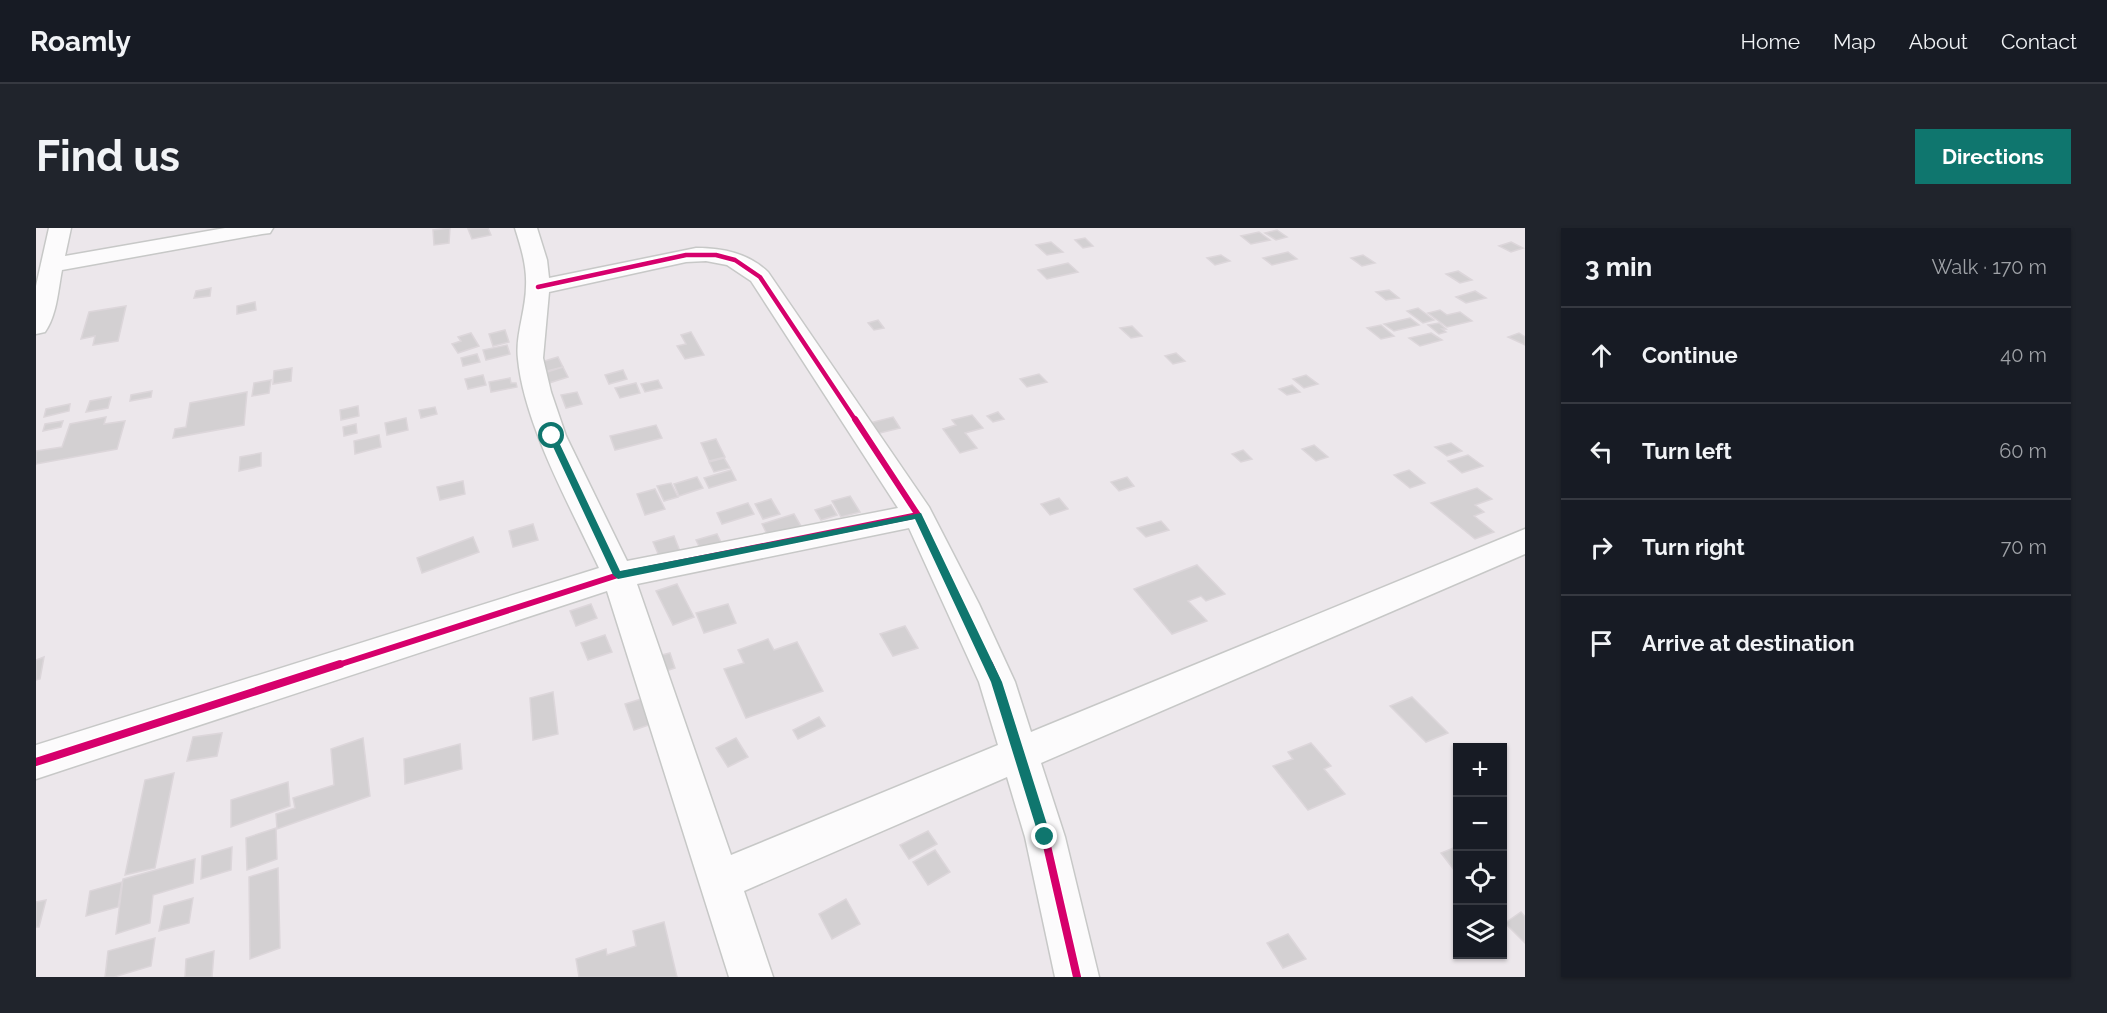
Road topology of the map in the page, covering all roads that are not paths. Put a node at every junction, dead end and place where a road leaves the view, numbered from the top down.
1 (60, 228) edge
2 (262, 228) edge
3 (526, 228) edge
4 (52, 265) junction
5 (538, 287) junction
6 (38, 315) edge
7 (918, 515) junction
8 (1525, 541) edge
9 (618, 575) junction
10 (1020, 756) junction
11 (36, 762) edge
12 (720, 881) junction
13 (751, 977) edge
14 (1077, 977) edge

1 - 4 street
2 - 4 street
3 - 5 street
4 - 6 street
5 - 7 street
5 - 9 street
7 - 9 street
7 - 10 street
8 - 10 street
9 - 11 street
9 - 12 street
10 - 12 street
10 - 14 street
12 - 13 street

